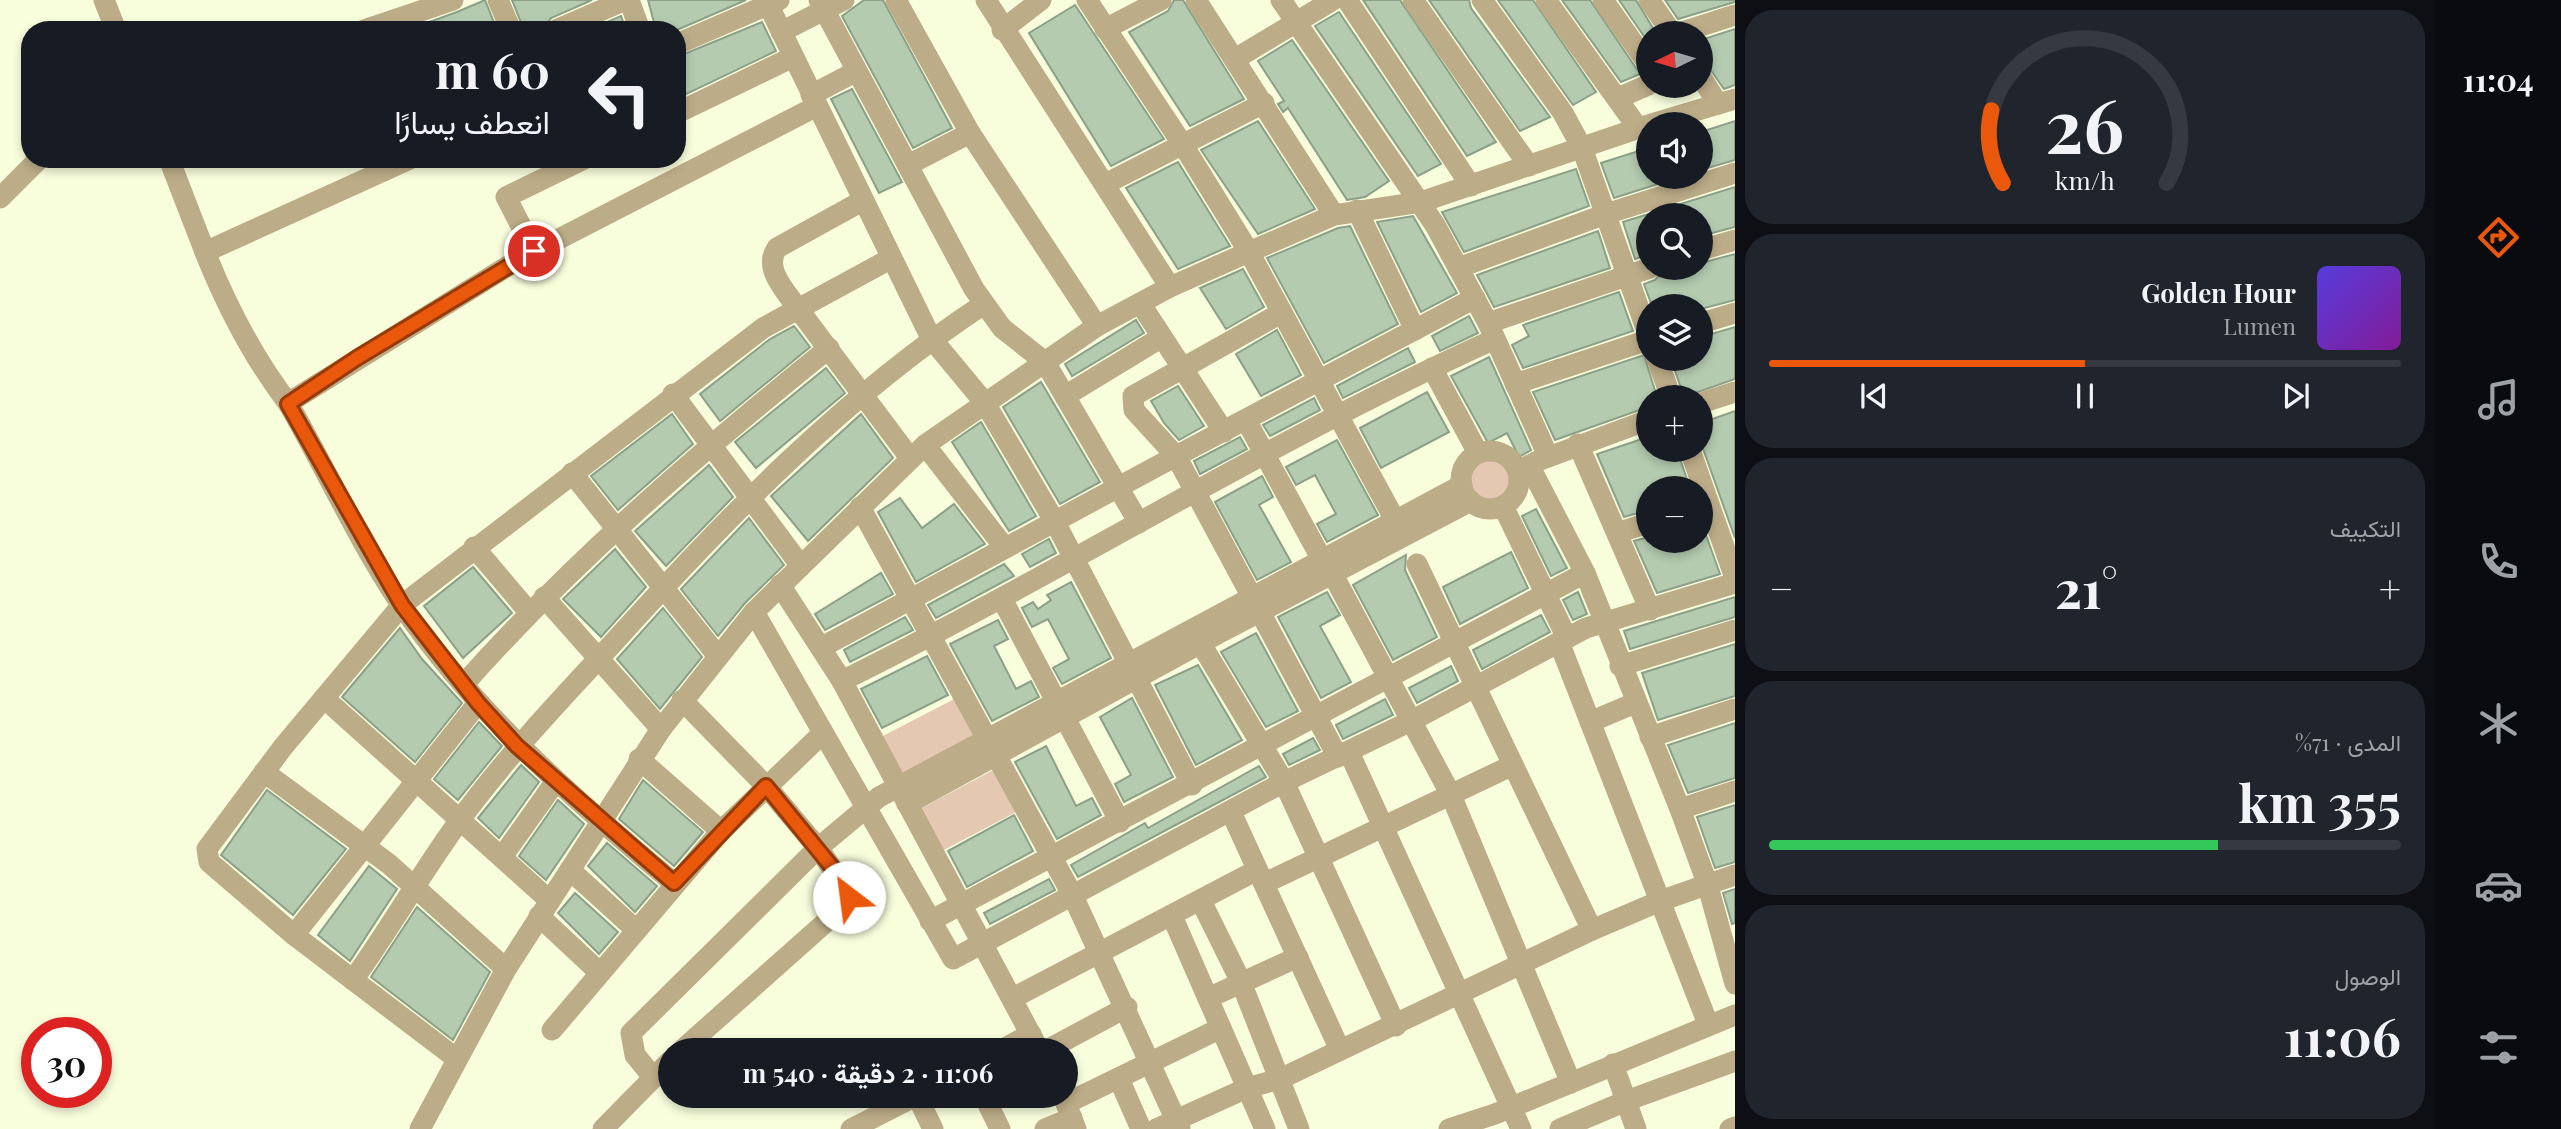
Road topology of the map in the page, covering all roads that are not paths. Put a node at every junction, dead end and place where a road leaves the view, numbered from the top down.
1 (104, 0) edge
2 (453, 0) edge
3 (498, 0) edge
4 (627, 0) edge
5 (844, 0) edge
6 (896, 0) edge
7 (986, 0) edge
8 (1041, 0) edge
9 (1087, 0) edge
10 (1161, 0) edge
11 (1196, 0) edge
12 (1281, 0) edge
13 (1333, 0) edge
14 (1348, 0) edge
15 (1413, 0) edge
16 (1482, 0) edge
17 (1546, 0) edge
18 (1603, 0) edge
19 (1649, 0) edge
20 (772, 1) edge
21 (822, 5) edge
22 (1735, 15) edge
23 (112, 21) edge
24 (419, 21) edge
25 (507, 21) edge
26 (577, 21) edge
27 (636, 21) edge
28 (1664, 21) edge
29 (1296, 22) junction
30 (1713, 22) edge
31 (1105, 29) junction
32 (1002, 30) junction
33 (781, 32) junction
34 (686, 40) edge
35 (1636, 47) edge
36 (793, 57) junction
37 (1235, 59) junction
38 (855, 72) junction
39 (1713, 89) edge
40 (1636, 91) edge
41 (1618, 99) junction
42 (814, 100) junction
43 (1727, 102) edge
44 (1264, 103) junction
45 (686, 109) edge
46 (1693, 112) edge
47 (1636, 116) edge
48 (1636, 129) edge
49 (970, 133) junction
50 (1183, 145) junction
51 (1582, 148) junction
52 (908, 165) junction
53 (1529, 166) junction
54 (30, 168) edge
55 (172, 168) edge
56 (390, 168) edge
57 (562, 168) edge
58 (1735, 173) edge
59 (1105, 184) junction
60 (1471, 186) junction
61 (0, 198) edge
62 (862, 201) junction
63 (1422, 202) junction
64 (1357, 211) junction
65 (1606, 214) junction
66 (1334, 215) junction
67 (1735, 240) edge
68 (1713, 246) edge
69 (534, 251) junction
70 (205, 252) junction
71 (1249, 252) junction
72 (890, 260) junction
73 (1458, 268) junction
74 (1636, 273) edge
75 (1628, 276) junction
76 (1170, 287) junction
77 (1475, 298) junction
78 (1636, 299) edge
79 (1140, 303) junction
80 (984, 304) junction
81 (797, 308) junction
82 (1281, 313) junction
83 (1735, 313) edge
84 (1713, 319) edge
85 (1097, 326) junction
86 (1415, 330) junction
87 (1491, 331) junction
88 (1162, 337) junction
89 (931, 338) junction
90 (1636, 344) edge
91 (829, 348) junction
92 (1045, 362) junction
93 (1432, 368) junction
94 (1183, 369) junction
95 (1319, 381) junction
96 (1515, 384) junction
97 (1735, 392) edge
98 (673, 394) junction
99 (864, 395) junction
100 (1065, 396) junction
101 (1713, 399) edge
102 (288, 404) junction
103 (985, 404) junction
104 (1336, 417) junction
105 (1246, 420) junction
106 (1636, 423) edge
107 (1224, 432) junction
108 (710, 444) junction
109 (1578, 444) junction
110 (918, 452) junction
111 (1478, 453) junction
112 (1267, 454) junction
113 (1176, 456) junction
114 (1532, 464) junction
115 (572, 473) junction
116 (1117, 485) junction
117 (1197, 493) junction
118 (1466, 493) junction
119 (749, 496) junction
120 (1503, 506) junction
121 (860, 507) junction
122 (1055, 522) junction
123 (1139, 523) junction
124 (1713, 524) edge
125 (1399, 527) junction
126 (1636, 527) edge
127 (617, 529) junction
128 (1616, 533) junction
129 (474, 547) junction
130 (1004, 548) junction
131 (1074, 559) junction
132 (1417, 564) dead end
133 (801, 566) junction
134 (1327, 566) junction
135 (1585, 573) junction
136 (1735, 578) edge
137 (1735, 583) edge
138 (780, 585) junction
139 (663, 587) junction
140 (1545, 594) junction
141 (911, 599) junction
142 (1002, 599) junction
143 (536, 604) junction
144 (1255, 604) junction
145 (402, 605) junction
146 (1650, 610) junction
147 (754, 612) junction
148 (1604, 621) junction
149 (1735, 630) edge
150 (932, 637) junction
151 (1563, 640) junction
152 (1454, 641) junction
153 (1201, 643) junction
154 (822, 647) junction
155 (717, 655) junction
156 (597, 660) junction
157 (1620, 666) junction
158 (1132, 670) junction
159 (1387, 677) junction
160 (842, 681) junction
161 (464, 684) junction
162 (1475, 685) junction
163 (324, 698) junction
164 (682, 700) junction
165 (478, 703) junction
166 (1634, 703) junction
167 (1060, 709) junction
168 (1735, 709) edge
169 (1315, 717) junction
170 (1413, 720) junction
171 (1590, 722) junction
172 (660, 729) junction
173 (823, 733) junction
174 (1650, 737) junction
175 (1262, 745) junction
176 (517, 746) junction
177 (992, 747) junction
178 (1344, 755) junction
179 (639, 759) junction
180 (1513, 765) junction
181 (264, 772) junction
182 (417, 778) junction
183 (556, 781) junction
184 (1284, 782) junction
185 (1192, 785) junction
186 (766, 786) junction
187 (1735, 791) edge
188 (1451, 794) junction
189 (902, 795) junction
190 (865, 807) junction
191 (1680, 809) junction
192 (1231, 811) junction
193 (460, 819) junction
194 (601, 822) junction
195 (1120, 822) junction
196 (1383, 827) junction
197 (721, 831) junction
198 (365, 844) junction
199 (818, 848) junction
200 (1321, 855) junction
201 (502, 857) junction
202 (1052, 858) junction
203 (569, 870) junction
204 (1735, 875) edge
205 (1261, 876) junction
206 (674, 883) junction
207 (1707, 883) junction
208 (417, 887) junction
209 (1073, 896) junction
210 (1201, 901) junction
211 (1660, 901) junction
212 (963, 905) junction
213 (544, 908) junction
214 (1172, 916) junction
215 (930, 921) junction
216 (635, 929) junction
217 (1592, 930) junction
218 (294, 935) junction
219 (983, 944) junction
220 (1101, 951) junction
221 (1298, 957) junction
222 (1522, 964) junction
223 (506, 969) junction
224 (599, 972) junction
225 (353, 980) junction
226 (1241, 982) junction
227 (1735, 984) edge
228 (1459, 995) junction
229 (1013, 998) junction
230 (1208, 998) junction
231 (1127, 1007) junction
232 (1735, 1015) edge
233 (1708, 1024) junction
234 (1396, 1026) junction
235 (1221, 1028) junction
236 (552, 1030) dead end
237 (695, 1038) edge
238 (1033, 1038) edge
239 (1069, 1038) edge
240 (1340, 1050) junction
241 (457, 1059) junction
242 (1735, 1061) edge
243 (1152, 1063) junction
244 (1613, 1064) junction
245 (658, 1072) edge
246 (653, 1077) junction
247 (1119, 1079) junction
248 (1280, 1079) junction
249 (1571, 1083) junction
250 (1247, 1088) junction
251 (1626, 1101) junction
252 (1512, 1107) junction
253 (893, 1108) edge
254 (922, 1108) edge
255 (990, 1108) edge
256 (1069, 1111) edge
257 (1178, 1124) edge
258 (1735, 1127) edge
259 (420, 1129) edge
260 (603, 1129) edge
261 (852, 1129) edge
262 (933, 1129) edge
263 (1000, 1129) edge
264 (1045, 1129) edge
265 (1141, 1129) edge
266 (1156, 1129) edge
267 (1265, 1129) edge
268 (1299, 1129) edge
269 (1449, 1129) edge
270 (1521, 1129) edge
271 (1560, 1129) edge
272 (1636, 1129) edge
273 (1730, 1129) edge

1 - 23 street
2 - 24 street
3 - 25 street
4 - 26 street
4 - 27 street
5 - 21 street
6 - 49 street
7 - 32 street
8 - 32 street
9 - 31 street
10 - 31 street
11 - 37 street
12 - 29 street
13 - 29 street
14 - 60 street
15 - 53 street
16 - 51 street
17 - 41 street
18 - 35 street
19 - 28 street
20 - 33 street
20 - 34 street
21 - 33 street
21 - 38 street
22 - 30 street
29 - 37 street
29 - 63 street
31 - 50 street
32 - 59 street
33 - 36 street
36 - 42 street
36 - 45 street
37 - 44 street
38 - 42 street
38 - 52 street
39 - 43 street
40 - 41 street
41 - 47 street
42 - 62 street
42 - 69 street
43 - 46 street
44 - 50 street
44 - 66 street
48 - 51 street
49 - 52 street
49 - 85 street
50 - 59 street
50 - 71 street
51 - 53 street
51 - 65 street
52 - 80 street
53 - 60 street
54 - 61 street
55 - 70 street
56 - 70 street
57 - 69 street
58 - 65 street
59 - 76 street
60 - 63 street
62 - 72 street
62 - 81 street
63 - 64 street
63 - 73 street
64 - 66 street
64 - 86 street
65 - 73 street
65 - 75 street
66 - 71 street
67 - 68 street
69 - 102 street
70 - 102 street
71 - 76 street
71 - 82 street
72 - 81 street
72 - 89 street
73 - 77 street
74 - 75 street
75 - 78 street
75 - 87 street
76 - 79 street
77 - 86 street
77 - 87 street
79 - 85 street
79 - 88 street
80 - 89 street
80 - 92 street
81 - 91 street
81 - 98 street
82 - 94 street
82 - 95 street
83 - 84 street
85 - 92 street
86 - 95 street
87 - 93 street
87 - 96 street
88 - 94 street
88 - 100 street
89 - 99 street
89 - 103 street
90 - 96 street
91 - 99 street
91 - 108 street
92 - 100 street
92 - 103 street
93 - 104 street
93 - 111 street
94 - 107 street
94 - 113 street
95 - 104 street
95 - 105 street
96 - 114 street
97 - 101 street
98 - 108 street
98 - 115 street
99 - 110 street
99 - 119 street
100 - 116 street
102 - 145 street
103 - 110 street
103 - 122 street
104 - 112 street
104 - 125 street
105 - 107 street
105 - 112 street
106 - 109 street
107 - 113 street
108 - 119 street
108 - 127 street
109 - 114 street
109 - 128 street
110 - 121 street
110 - 130 street
111 - 114 street
111 - 118 street
112 - 117 street
112 - 134 street
113 - 116 street
113 - 117 street
114 - 120 street
114 - 135 street
115 - 127 street
115 - 129 street
116 - 122 street
116 - 123 street
117 - 123 street
117 - 144 street
118 - 120 street
118 - 125 street
119 - 133 street
119 - 139 street
120 - 140 street
121 - 133 street
121 - 141 street
122 - 130 street
122 - 131 street
123 - 131 street
124 - 136 street
125 - 134 street
126 - 128 street
127 - 139 street
127 - 143 street
128 - 146 street
129 - 143 street
129 - 145 street
130 - 141 street
131 - 142 street
131 - 158 street
132 - 152 street
133 - 138 street
134 - 144 street
134 - 159 street
135 - 140 street
135 - 148 street
137 - 146 street
138 - 147 street
138 - 154 street
139 - 155 street
139 - 156 street
140 - 151 street
140 - 152 street
141 - 150 street
141 - 154 street
142 - 150 street
142 - 167 street
143 - 156 street
143 - 161 street
144 - 153 street
144 - 158 street
144 - 169 street
145 - 161 street
145 - 163 street
146 - 148 street
147 - 155 street
147 - 173 street
148 - 151 street
148 - 157 street
149 - 157 street
150 - 160 street
150 - 177 street
151 - 162 street
151 - 171 street
152 - 159 street
152 - 162 street
153 - 158 street
153 - 175 street
154 - 160 street
155 - 164 street
156 - 172 street
156 - 176 street
157 - 166 street
158 - 167 street
158 - 185 street
159 - 169 street
159 - 170 street
160 - 189 street
161 - 165 street
162 - 170 street
162 - 180 street
163 - 181 street
163 - 182 street
164 - 172 street
164 - 186 street
165 - 176 street
165 - 182 street
166 - 171 street
166 - 174 street
167 - 177 street
167 - 195 street
168 - 174 street
169 - 175 street
169 - 178 street
170 - 178 street
170 - 188 street
171 - 211 street
172 - 179 street
173 - 186 street
173 - 190 street
174 - 191 street
175 - 184 street
175 - 185 street
176 - 183 street
176 - 193 street
177 - 189 street
177 - 202 street
178 - 184 street
178 - 196 street
179 - 194 street
179 - 197 street
180 - 188 street
180 - 217 street
181 - 198 street
181 - 218 street
182 - 193 street
182 - 198 street
183 - 194 street
183 - 201 street
184 - 192 street
184 - 200 street
185 - 195 street
186 - 197 street
186 - 199 street
187 - 191 street
188 - 196 street
188 - 222 street
189 - 190 street
189 - 212 street
190 - 199 street
190 - 215 street
191 - 207 street
192 - 205 street
192 - 209 street
193 - 201 street
193 - 208 street
194 - 203 street
194 - 206 street
195 - 202 street
196 - 200 street
196 - 228 street
197 - 206 street
198 - 208 street
198 - 218 street
199 - 237 street
199 - 246 street
200 - 205 street
200 - 234 street
201 - 213 street
202 - 209 street
202 - 212 street
203 - 213 street
203 - 216 street
204 - 207 street
205 - 210 street
205 - 221 street
206 - 216 street
207 - 211 street
207 - 227 street
208 - 223 street
208 - 225 street
209 - 219 street
209 - 220 street
210 - 214 street
210 - 226 street
211 - 217 street
211 - 233 street
212 - 215 street
212 - 219 street
213 - 223 street
213 - 224 street
214 - 220 street
214 - 230 street
215 - 219 street
216 - 224 street
217 - 222 street
218 - 225 street
219 - 229 street
220 - 229 street
220 - 231 street
221 - 226 street
221 - 240 street
222 - 228 street
222 - 249 street
223 - 241 street
224 - 236 street
225 - 241 street
226 - 230 street
226 - 248 street
228 - 234 street
228 - 252 street
229 - 238 street
230 - 235 street
231 - 239 street
231 - 243 street
232 - 233 street
233 - 244 street
234 - 240 street
235 - 243 street
235 - 250 street
240 - 248 street
241 - 259 street
242 - 251 street
243 - 247 street
243 - 257 street
244 - 249 street
244 - 251 street
245 - 246 street
246 - 260 street
247 - 256 street
247 - 265 street
248 - 250 street
248 - 268 street
249 - 252 street
250 - 257 street
250 - 267 street
251 - 271 street
251 - 272 street
252 - 269 street
252 - 270 street
253 - 261 street
254 - 262 street
255 - 263 street
256 - 264 street
257 - 266 street
258 - 273 street

